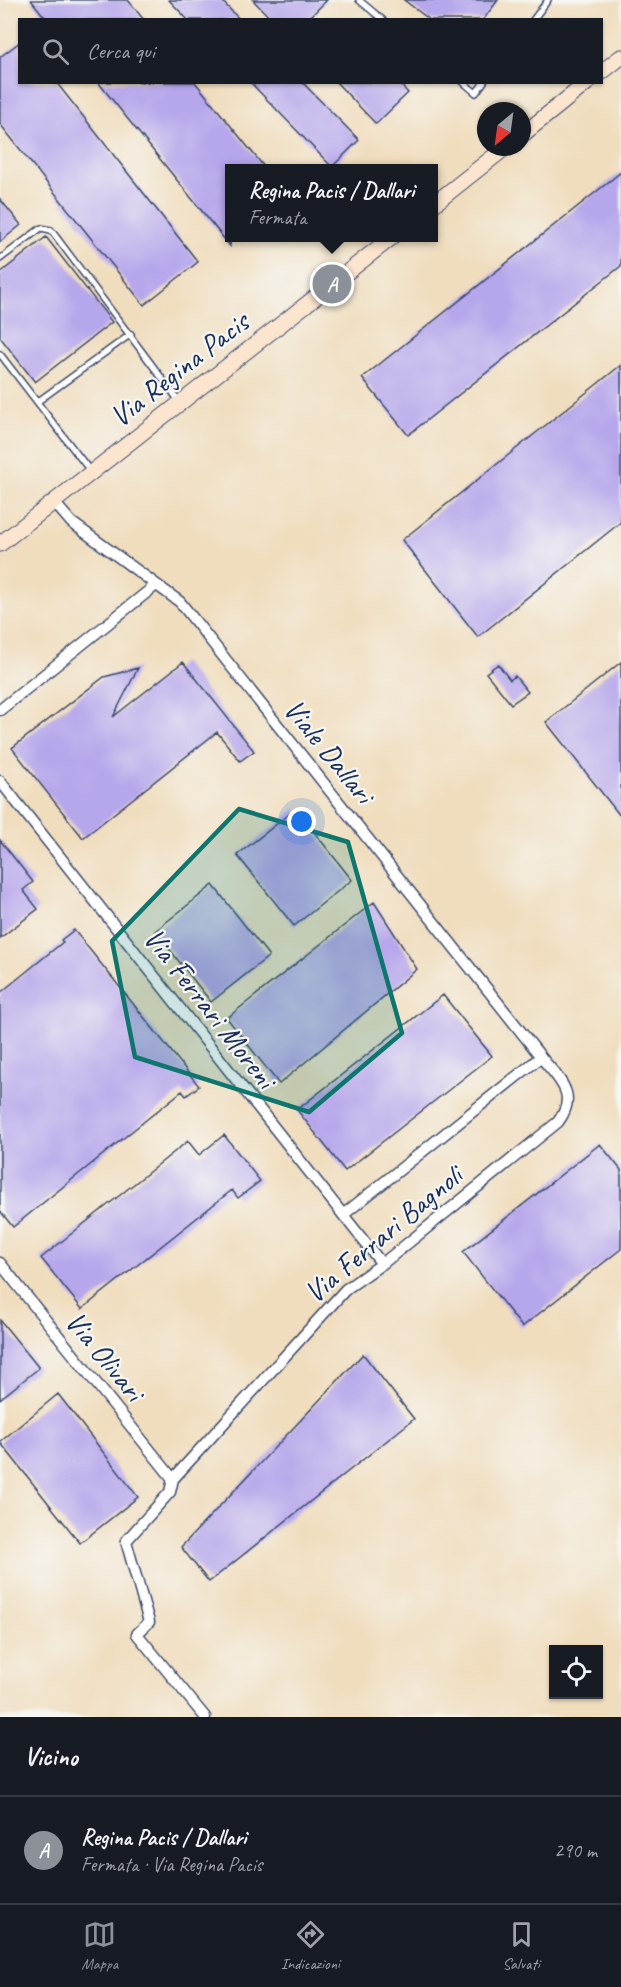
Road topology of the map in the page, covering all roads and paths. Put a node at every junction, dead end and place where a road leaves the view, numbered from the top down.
1 (359, 0) edge
2 (548, 0) edge
3 (381, 18) edge
4 (534, 18) edge
5 (621, 57) edge
6 (603, 71) edge
7 (465, 84) edge
8 (483, 84) edge
9 (586, 84) edge
10 (531, 128) edge
11 (495, 156) edge
12 (438, 201) edge
13 (386, 242) edge
14 (0, 259) edge
15 (131, 334) junction
16 (0, 354) edge
17 (37, 402) junction
18 (180, 403) junction
19 (91, 472) junction
20 (53, 501) junction
21 (0, 544) edge
22 (156, 585) junction
23 (0, 710) edge
24 (0, 781) edge
25 (542, 1057) junction
26 (343, 1215) junction
27 (0, 1263) edge
28 (382, 1264) junction
29 (173, 1479) junction
30 (205, 1717) edge

1 - 3 lane
2 - 4 lane
5 - 6 street
7 - 8 lane
9 - 10 street
11 - 12 street
13 - 18 street, Via Regina Pacis
14 - 15 lane
15 - 17 lane
15 - 18 lane
16 - 17 lane
17 - 19 lane
18 - 19 street, Via Regina Pacis
19 - 20 street, Via Regina Pacis
20 - 21 street, Via Regina Pacis
20 - 22 street, Viale Dallari
22 - 23 street
22 - 25 street, Viale Dallari
24 - 26 street, Via Ferrari Moreni
25 - 26 street, Via Ferrari Bagnoli
25 - 28 street, Via Ferrari Bagnoli
26 - 28 street, Via Ferrari Moreni
27 - 29 street, Via Olivari
28 - 29 street, Via Ferrari Bagnoli
29 - 30 street, Via Ferrari Bagnoli

